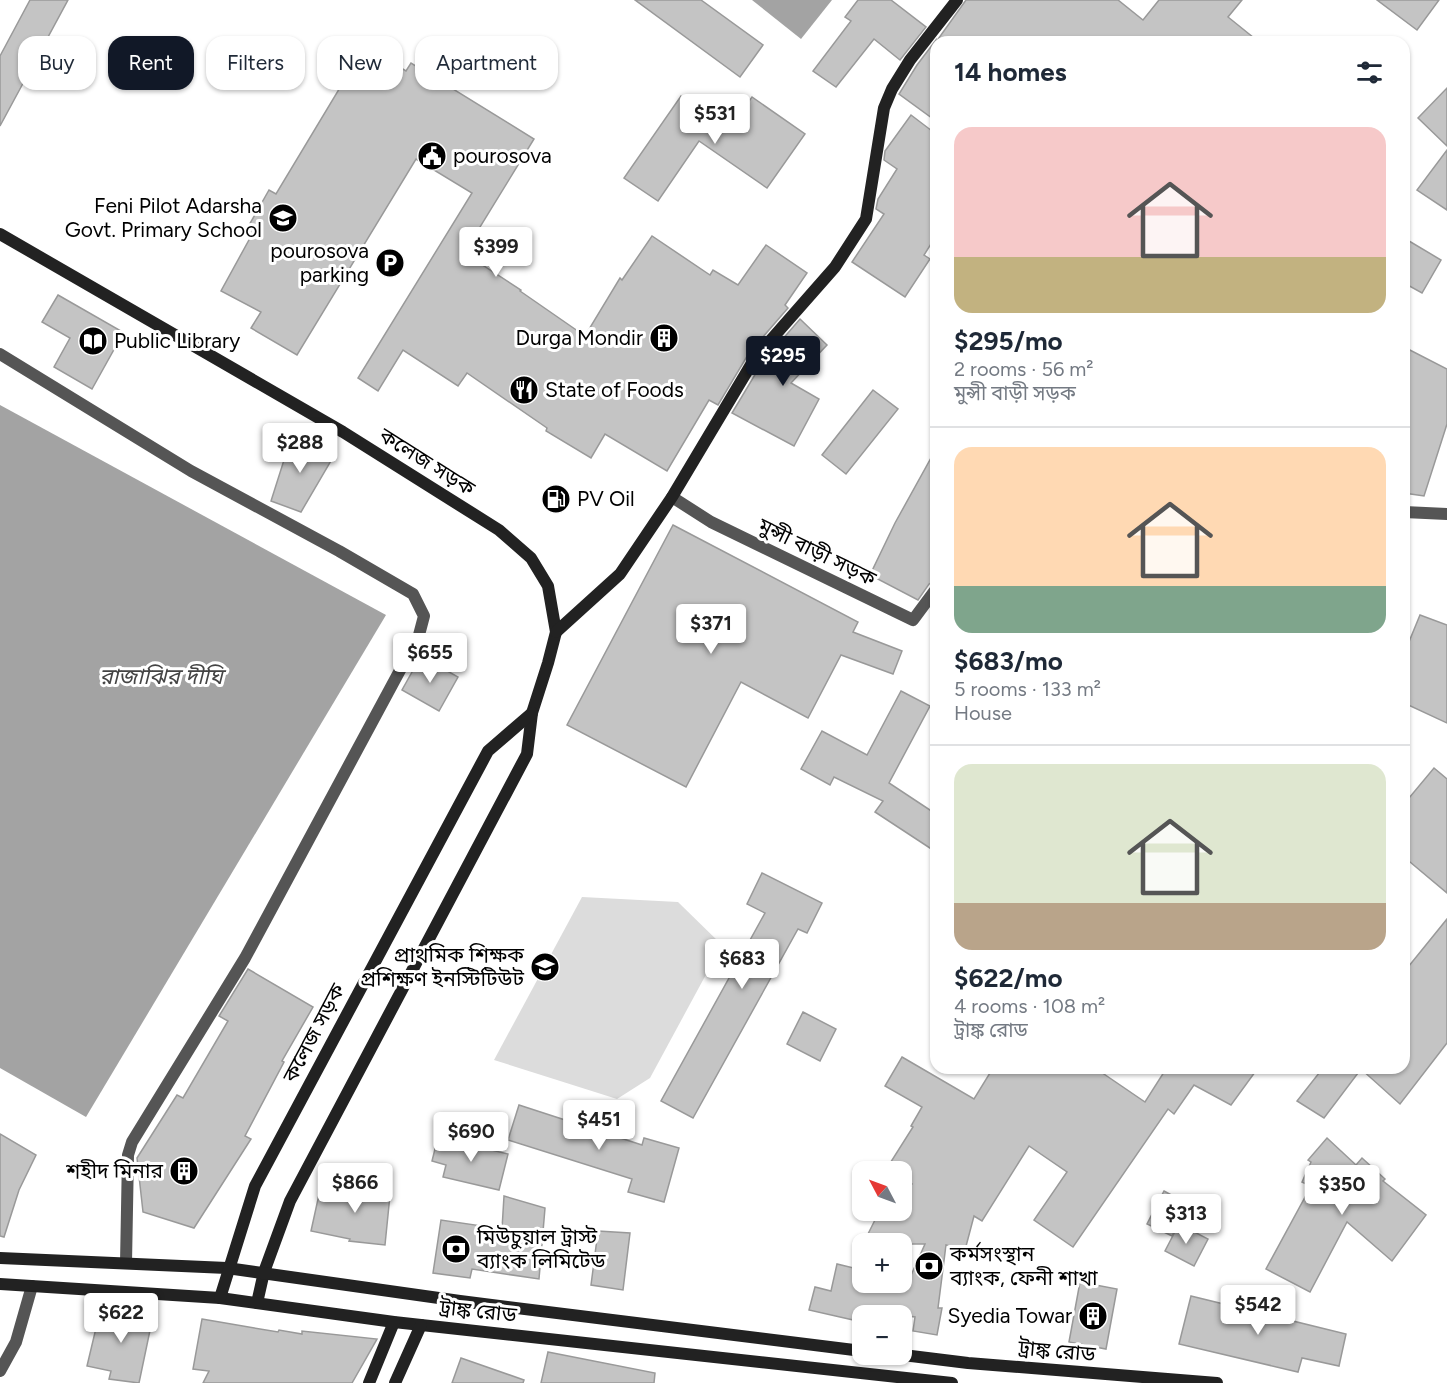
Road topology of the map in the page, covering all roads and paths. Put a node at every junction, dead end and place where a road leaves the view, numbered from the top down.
1 (957, 0) edge
2 (0, 234) edge
3 (0, 354) edge
4 (672, 497) junction
5 (1410, 512) edge
6 (1447, 514) edge
7 (930, 597) edge
8 (556, 632) junction
9 (532, 713) junction
10 (0, 1258) edge
11 (126, 1263) junction
12 (228, 1268) junction
13 (264, 1272) junction
14 (0, 1284) edge
15 (32, 1286) junction
16 (220, 1298) junction
17 (257, 1303) junction
18 (394, 1322) junction
19 (422, 1325) junction
20 (852, 1350) edge
21 (912, 1356) edge
22 (0, 1371) edge
23 (870, 1378) edge
24 (369, 1383) edge
25 (395, 1383) edge
26 (952, 1383) edge
27 (1217, 1383) edge

1 - 4 main road
2 - 8 main road, কলেজ সড়ক
3 - 11 street
4 - 7 street, মুন্সী বাড়ী সড়ক
4 - 8 main road
5 - 6 street
8 - 9 main road, কলেজ সড়ক
9 - 12 main road, কলেজ সড়ক
9 - 13 main road, কলেজ সড়ক
10 - 11 main road, ট্রাঙ্ক রোড
11 - 12 main road, ট্রাঙ্ক রোড
12 - 13 main road, ট্রাঙ্ক রোড
12 - 16 main road, কলেজ সড়ক
13 - 17 main road, কলেজ সড়ক
13 - 20 main road, ট্রাঙ্ক রোড
14 - 15 main road, ট্রাঙ্ক রোড
15 - 16 main road, ট্রাঙ্ক রোড
15 - 22 street
16 - 17 main road, ট্রাঙ্ক রোড
17 - 18 main road, ট্রাঙ্ক রোড
18 - 19 main road, ট্রাঙ্ক রোড
18 - 24 main road
19 - 23 main road, ট্রাঙ্ক রোড
19 - 25 main road
21 - 27 main road, ট্রাঙ্ক রোড
23 - 26 main road, ট্রাঙ্ক রোড

